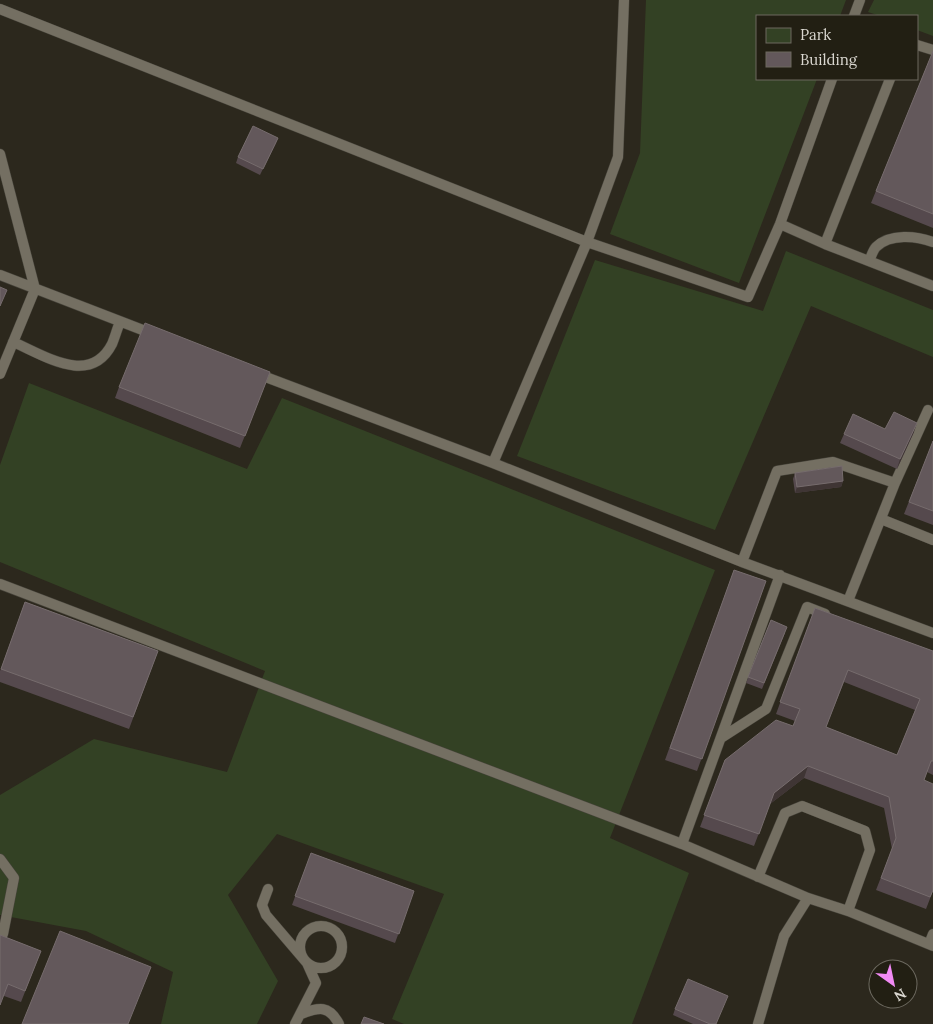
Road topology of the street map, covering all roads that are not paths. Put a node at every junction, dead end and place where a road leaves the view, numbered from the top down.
1 (624, 0) edge
2 (860, 0) edge
3 (0, 10) edge
4 (854, 15) edge
5 (918, 45) edge
6 (933, 50) edge
7 (832, 80) edge
8 (890, 80) edge
9 (0, 154) edge
10 (780, 224) junction
11 (586, 242) junction
12 (933, 242) edge
13 (825, 244) junction
14 (869, 261) junction
15 (0, 274) edge
16 (933, 286) edge
17 (35, 289) junction
18 (120, 322) junction
19 (167, 340) edge
20 (13, 342) junction
21 (241, 368) edge
22 (0, 374) edge
23 (928, 410) dead end
24 (493, 463) junction
25 (895, 483) junction
26 (881, 519) junction
27 (933, 540) edge
28 (742, 562) junction
29 (780, 575) junction
30 (0, 584) edge
31 (848, 601) junction
32 (834, 617) edge
33 (933, 633) edge
34 (721, 738) junction
35 (682, 844) junction
36 (0, 859) edge
37 (758, 877) junction
38 (268, 889) dead end
39 (808, 898) junction
40 (848, 911) junction
41 (3, 934) edge
42 (932, 941) edge
43 (307, 963) junction
44 (300, 1014) junction
45 (295, 1024) edge
46 (339, 1024) edge
47 (758, 1024) edge

1 - 11 lane
2 - 4 lane
3 - 11 lane
5 - 6 lane
7 - 10 lane
8 - 13 lane
9 - 17 lane
10 - 11 lane
10 - 13 lane
11 - 24 lane
12 - 14 lane
13 - 14 lane
14 - 16 lane
15 - 17 lane
17 - 18 lane
17 - 20 lane
18 - 19 lane
18 - 20 lane
20 - 22 lane
21 - 24 lane
23 - 25 lane
24 - 28 lane
25 - 26 lane
25 - 28 lane
26 - 27 lane
26 - 31 lane
28 - 29 lane
29 - 31 lane
29 - 34 lane
30 - 35 lane
31 - 33 lane
32 - 34 lane
34 - 35 lane
35 - 37 lane
36 - 41 lane
37 - 39 lane
37 - 40 lane
38 - 43 lane
39 - 40 lane
39 - 47 lane
40 - 42 lane
43 - 43 lane
43 - 44 lane
44 - 45 lane
44 - 46 lane

